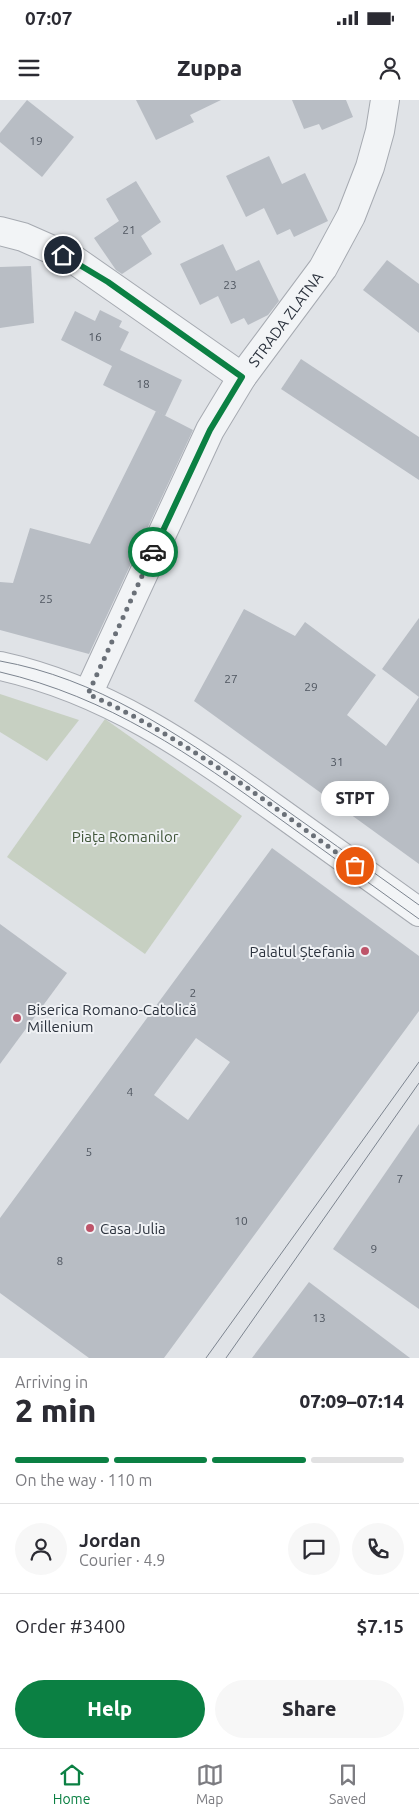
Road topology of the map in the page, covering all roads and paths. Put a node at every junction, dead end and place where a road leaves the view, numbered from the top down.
1 (385, 100) edge
2 (0, 231) edge
3 (242, 377) junction
4 (0, 666) edge
5 (88, 694) junction
6 (419, 912) edge

1 - 3 street, STRADA ZLATNA
2 - 3 street
3 - 5 street, STRADA ZLATNA
4 - 5 street
5 - 6 street

